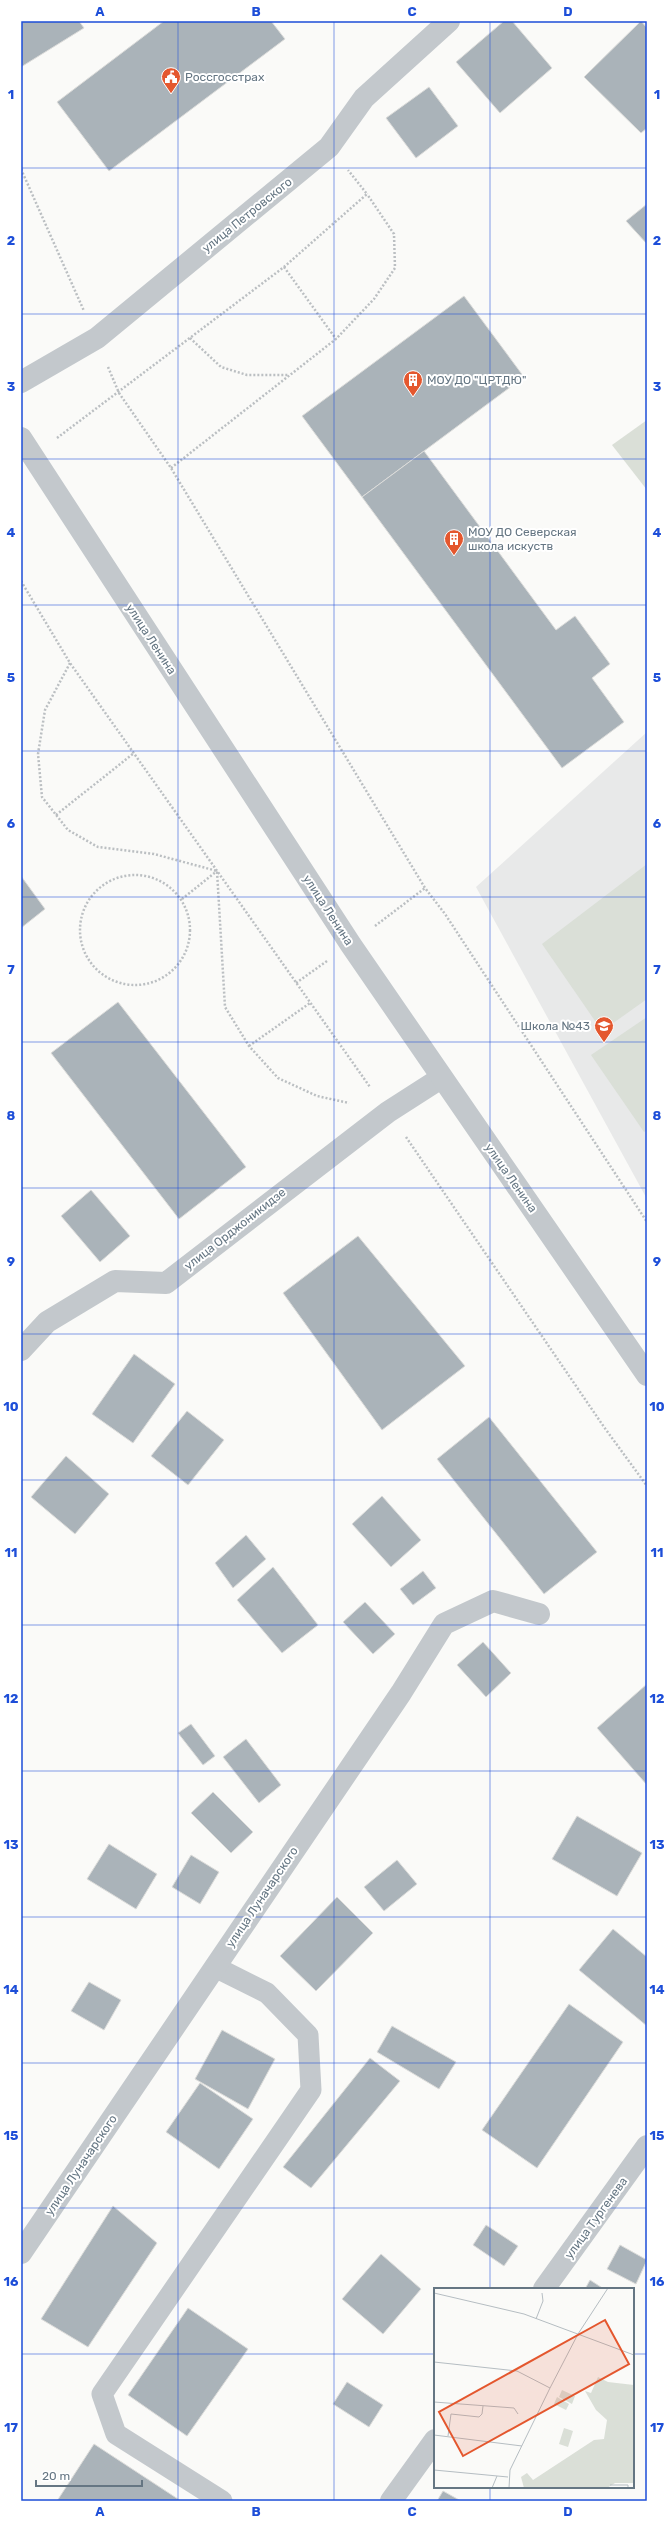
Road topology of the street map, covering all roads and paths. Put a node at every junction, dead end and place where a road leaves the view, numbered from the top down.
1 (449, 21) edge
2 (329, 147) junction
3 (21, 169) edge
4 (367, 194) junction
5 (284, 267) junction
6 (97, 338) junction
7 (190, 338) junction
8 (336, 339) junction
9 (289, 375) junction
10 (21, 382) edge
11 (118, 393) junction
12 (27, 447) edge
13 (171, 468) junction
14 (21, 580) edge
15 (70, 663) junction
16 (134, 753) junction
17 (56, 815) junction
18 (217, 871) junction
19 (182, 899) junction
20 (310, 1003) junction
21 (249, 1046) junction
22 (441, 1078) junction
23 (388, 1112) junction
24 (647, 1222) edge
25 (21, 1350) edge
26 (647, 1374) edge
27 (647, 1486) edge
28 (539, 1614) dead end
29 (215, 1967) junction
30 (647, 2146) edge
31 (21, 2253) edge
32 (545, 2288) edge
33 (434, 2441) edge
34 (222, 2501) edge
35 (391, 2501) edge

1 - 2 street, улица Петровского
2 - 4 path
2 - 6 street, улица Петровского
3 - 6 path
4 - 5 path
4 - 8 path
5 - 7 path
5 - 8 path
6 - 10 street, улица Петровского
6 - 11 path
7 - 9 path
7 - 11 path
8 - 9 path
9 - 13 path
11 - 12 path
11 - 13 path
12 - 22 street, улица Ленина
13 - 24 path
14 - 15 path
15 - 16 path
15 - 17 path
16 - 17 path
16 - 18 path
17 - 18 path
18 - 19 path
18 - 20 path
18 - 21 path
19 - 19 path
20 - 21 path
20 - 23 path
21 - 23 path
22 - 23 street, улица Орджоникидзе
22 - 26 street, улица Ленина
23 - 25 street, улица Орджоникидзе
23 - 27 path
28 - 29 street, улица Луначарского
29 - 31 street, улица Луначарского
29 - 34 lane
30 - 32 street, улица Тургенева
33 - 35 street

